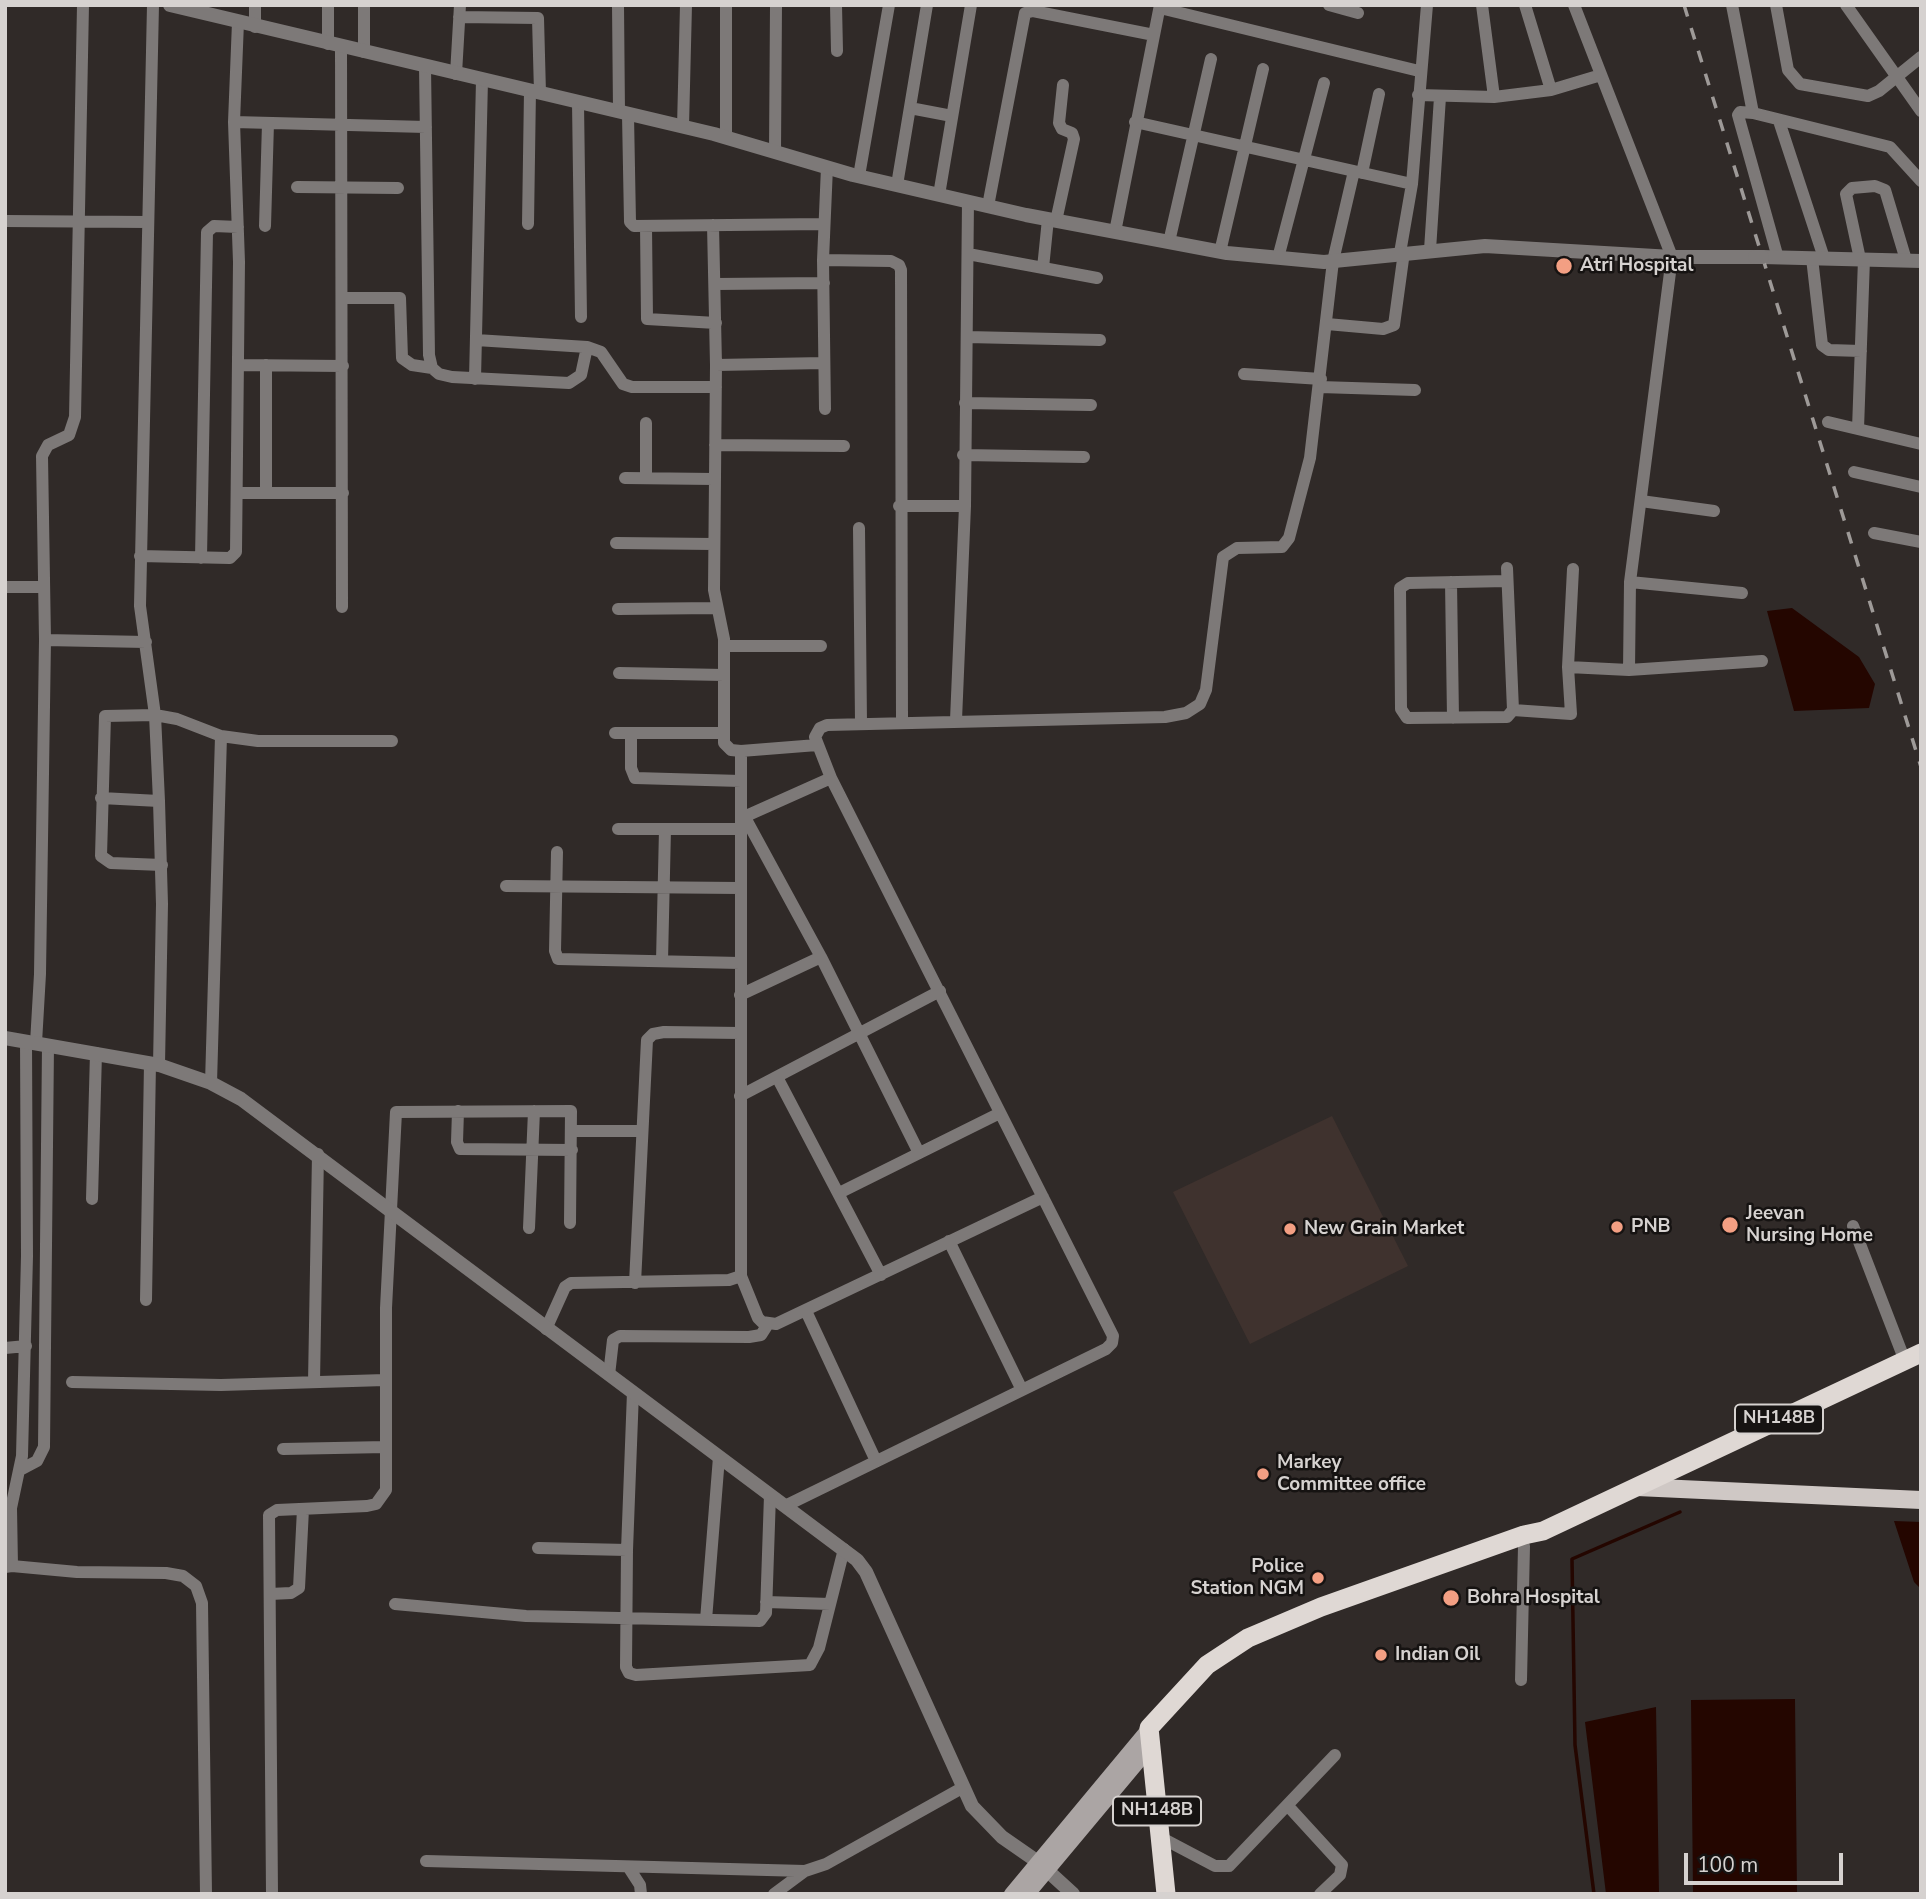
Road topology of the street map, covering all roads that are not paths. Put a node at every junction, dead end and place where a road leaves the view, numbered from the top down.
1 (83, 5) edge
2 (152, 5) edge
3 (170, 5) edge
4 (255, 5) edge
5 (328, 5) edge
6 (364, 5) edge
7 (618, 5) edge
8 (686, 5) edge
9 (726, 5) edge
10 (776, 5) edge
11 (836, 5) edge
12 (889, 5) edge
13 (927, 5) edge
14 (971, 5) edge
15 (1329, 5) edge
16 (1427, 5) edge
17 (1482, 5) edge
18 (1525, 5) edge
19 (1574, 5) edge
20 (1732, 5) edge
21 (1776, 5) edge
22 (1846, 5) edge
23 (1160, 6) edge
24 (215, 11) edge
25 (459, 11) edge
26 (1358, 13) dead end
27 (238, 22) junction
28 (255, 27) junction
29 (1154, 36) junction
30 (335, 45) junction
31 (837, 51) dead end
32 (364, 52) junction
33 (1921, 57) edge
34 (1211, 59) dead end
35 (425, 65) junction
36 (1263, 69) dead end
37 (1419, 71) junction
38 (456, 74) junction
39 (1601, 75) junction
40 (1896, 77) junction
41 (482, 80) junction
42 (1324, 83) dead end
43 (1063, 85) dead end
44 (1551, 90) junction
45 (535, 91) junction
46 (1379, 94) dead end
47 (1418, 95) junction
48 (1440, 97) junction
49 (1494, 97) junction
50 (578, 103) junction
51 (910, 108) junction
52 (1921, 111) edge
53 (623, 113) junction
54 (1753, 113) junction
55 (953, 117) junction
56 (1779, 121) junction
57 (234, 122) junction
58 (1135, 122) junction
59 (268, 123) junction
60 (342, 125) junction
61 (426, 127) junction
62 (684, 127) junction
63 (1194, 134) junction
64 (726, 138) junction
65 (1245, 146) junction
66 (775, 152) junction
67 (1304, 160) junction
68 (827, 167) junction
69 (1358, 172) junction
70 (859, 176) junction
71 (1921, 181) edge
72 (1412, 184) junction
73 (897, 185) junction
74 (297, 187) dead end
75 (342, 187) junction
76 (398, 188) dead end
77 (939, 195) junction
78 (968, 201) junction
79 (988, 206) junction
80 (5, 220) edge
81 (1052, 220) junction
82 (81, 222) junction
83 (148, 222) junction
84 (528, 224) dead end
85 (824, 224) junction
86 (713, 225) junction
87 (265, 226) dead end
88 (646, 226) junction
89 (237, 227) junction
90 (1115, 232) junction
91 (1169, 242) junction
92 (1430, 250) junction
93 (1220, 252) junction
94 (1402, 252) junction
95 (968, 254) junction
96 (1672, 257) junction
97 (1278, 258) junction
98 (1777, 258) junction
99 (1818, 258) junction
100 (1862, 259) junction
101 (823, 260) junction
102 (1914, 260) edge
103 (1332, 261) junction
104 (1044, 268) junction
105 (1097, 278) dead end
106 (824, 283) junction
107 (716, 284) junction
108 (343, 298) junction
109 (581, 317) dead end
110 (716, 323) junction
111 (1327, 324) junction
112 (967, 337) junction
113 (476, 340) junction
114 (1100, 340) dead end
115 (587, 347) junction
116 (1861, 351) junction
117 (824, 363) junction
118 (238, 365) junction
119 (266, 365) junction
120 (716, 365) junction
121 (343, 366) junction
122 (432, 368) junction
123 (1244, 374) dead end
124 (475, 379) junction
125 (1320, 383) junction
126 (716, 387) junction
127 (1415, 390) dead end
128 (965, 403) junction
129 (1091, 405) dead end
130 (825, 409) dead end
131 (1828, 422) dead end
132 (646, 423) dead end
133 (1858, 429) junction
134 (1921, 444) edge
135 (715, 445) junction
136 (844, 446) dead end
137 (963, 455) junction
138 (1084, 457) dead end
139 (1854, 472) dead end
140 (625, 478) dead end
141 (646, 478) junction
142 (714, 479) junction
143 (1921, 487) edge
144 (237, 493) junction
145 (266, 493) junction
146 (343, 493) junction
147 (1641, 501) junction
148 (899, 506) junction
149 (965, 506) junction
150 (1714, 511) dead end
151 (859, 528) dead end
152 (1874, 533) dead end
153 (1921, 542) edge
154 (617, 543) dead end
155 (714, 544) junction
156 (140, 555) junction
157 (201, 558) junction
158 (1573, 569) dead end
159 (1451, 582) junction
160 (1630, 582) junction
161 (5, 587) edge
162 (44, 587) junction
163 (1742, 593) dead end
164 (342, 607) dead end
165 (716, 608) junction
166 (618, 609) dead end
167 (45, 640) junction
168 (146, 642) junction
169 (725, 646) junction
170 (821, 646) dead end
171 (1762, 661) dead end
172 (1568, 667) junction
173 (1629, 670) junction
174 (619, 673) dead end
175 (724, 675) junction
176 (1513, 710) junction
177 (155, 715) junction
178 (1453, 718) junction
179 (956, 720) junction
180 (902, 722) junction
181 (861, 723) junction
182 (615, 733) dead end
183 (631, 733) junction
184 (723, 733) junction
185 (221, 736) junction
186 (392, 741) dead end
187 (817, 745) junction
188 (741, 751) junction
189 (831, 778) junction
190 (741, 781) junction
191 (101, 798) junction
192 (159, 801) junction
193 (744, 813) junction
194 (618, 829) dead end
195 (665, 829) junction
196 (741, 829) junction
197 (557, 852) dead end
198 (162, 865) junction
199 (506, 886) dead end
200 (556, 888) junction
201 (740, 888) junction
202 (663, 889) junction
203 (821, 957) junction
204 (662, 961) junction
205 (740, 963) junction
206 (940, 991) junction
207 (740, 995) junction
208 (740, 1032) junction
209 (858, 1036) junction
210 (5, 1038) edge
211 (37, 1043) junction
212 (96, 1053) junction
213 (155, 1064) junction
214 (777, 1077) junction
215 (211, 1083) junction
216 (740, 1096) junction
217 (26, 1110) junction
218 (48, 1110) junction
219 (458, 1111) junction
220 (534, 1111) junction
221 (1000, 1113) junction
222 (641, 1130) junction
223 (572, 1131) junction
224 (572, 1150) junction
225 (532, 1151) junction
226 (919, 1153) junction
227 (318, 1154) junction
228 (839, 1193) junction
229 (1043, 1196) junction
230 (92, 1199) dead end
231 (389, 1208) junction
232 (570, 1223) dead end
233 (1853, 1226) dead end
234 (529, 1228) dead end
235 (949, 1241) junction
236 (881, 1275) junction
237 (741, 1276) junction
238 (635, 1283) junction
239 (146, 1300) dead end
240 (806, 1311) junction
241 (768, 1324) junction
242 (546, 1329) junction
243 (26, 1346) junction
244 (5, 1348) edge
245 (1916, 1357) edge
246 (609, 1375) junction
247 (385, 1380) junction
248 (72, 1382) dead end
249 (314, 1382) junction
250 (1022, 1390) junction
251 (632, 1392) junction
252 (386, 1447) junction
253 (283, 1449) dead end
254 (719, 1457) junction
255 (876, 1461) junction
256 (19, 1470) junction
257 (1637, 1487) junction
258 (5, 1490) edge
259 (770, 1495) junction
260 (1921, 1500) edge
261 (785, 1506) junction
262 (11, 1507) junction
263 (303, 1508) junction
264 (1543, 1531) junction
265 (1524, 1546) junction
266 (538, 1548) dead end
267 (844, 1549) junction
268 (627, 1550) junction
269 (9, 1567) edge
270 (270, 1594) junction
271 (766, 1602) junction
272 (395, 1604) dead end
273 (830, 1604) junction
274 (626, 1620) junction
275 (706, 1620) junction
276 (1211, 1669) junction
277 (1521, 1680) dead end
278 (1150, 1738) junction
279 (1335, 1755) dead end
280 (962, 1788) junction
281 (1288, 1806) junction
282 (1160, 1836) junction
283 (426, 1861) dead end
284 (1043, 1866) junction
285 (629, 1868) junction
286 (805, 1871) junction
287 (206, 1894) edge
288 (272, 1894) edge
289 (641, 1894) edge
290 (774, 1894) edge
291 (1011, 1894) edge
292 (1028, 1894) edge
293 (1073, 1894) edge
294 (1166, 1894) edge
295 (1320, 1894) edge

1 - 82 street
2 - 83 street
3 - 24 street
4 - 28 street
5 - 30 street
6 - 32 street
7 - 53 street
8 - 62 street
9 - 64 street
10 - 66 street
11 - 31 street
12 - 70 street
13 - 51 street
14 - 55 street
15 - 26 street
16 - 37 street
17 - 49 street
18 - 44 street
19 - 39 street
20 - 54 street
21 - 40 street
22 - 40 street
23 - 29 street
23 - 37 street
24 - 27 street
25 - 38 street
25 - 45 street
27 - 28 street
27 - 57 street
28 - 30 street
29 - 58 street
29 - 79 street
30 - 32 street
30 - 60 street
32 - 35 street
33 - 40 street
34 - 63 street
35 - 38 street
35 - 61 street
36 - 65 street
37 - 47 street
38 - 41 street
39 - 44 street
39 - 96 street
40 - 52 street
41 - 45 street
41 - 113 street
42 - 67 street
43 - 81 street
44 - 49 street
45 - 50 street
45 - 84 street
46 - 69 street
47 - 48 street
47 - 72 street
48 - 49 street
48 - 92 street
50 - 53 street
50 - 109 street
51 - 55 street
51 - 73 street
53 - 62 street
53 - 88 street
54 - 56 street
54 - 98 street
55 - 77 street
56 - 71 street
56 - 99 street
57 - 59 street
57 - 89 street
58 - 63 street
58 - 90 street
59 - 60 street
59 - 87 street
60 - 61 street
60 - 75 street
61 - 122 street
62 - 64 street
63 - 65 street
63 - 91 street
64 - 66 street
65 - 67 street
65 - 93 street
66 - 68 street
67 - 69 street
67 - 97 street
68 - 70 street
68 - 85 street
69 - 72 street
69 - 103 street
70 - 73 street
72 - 94 street
73 - 77 street
74 - 75 street
75 - 76 street
75 - 108 street
77 - 78 street
78 - 79 street
78 - 95 street
79 - 81 street
80 - 82 street
81 - 90 street
81 - 104 street
82 - 83 street
82 - 162 street
83 - 156 street
85 - 86 street
85 - 101 street
86 - 88 street
86 - 107 street
88 - 110 street
89 - 118 street
89 - 157 street
90 - 91 street
91 - 93 street
92 - 94 street
92 - 96 street
93 - 97 street
94 - 103 street
94 - 111 street
95 - 104 street
95 - 112 street
96 - 98 street
96 - 147 street
97 - 103 street
98 - 99 street
99 - 100 street
99 - 116 street
100 - 102 street
100 - 102 street
100 - 116 street
101 - 106 street
101 - 148 street
103 - 111 street
104 - 105 street
106 - 107 street
106 - 117 street
107 - 110 street
108 - 121 street
108 - 122 street
110 - 120 street
111 - 125 street
112 - 114 street
112 - 128 street
113 - 115 street
113 - 124 street
115 - 124 street
115 - 126 street
116 - 133 street
117 - 120 street
117 - 130 street
118 - 119 street
118 - 144 street
119 - 121 street
119 - 145 street
120 - 126 street
121 - 146 street
122 - 124 street
123 - 125 street
125 - 127 street
125 - 179 street
126 - 135 street
128 - 129 street
128 - 137 street
131 - 133 street
132 - 141 street
133 - 134 street
135 - 136 street
135 - 142 street
137 - 138 street
137 - 149 street
139 - 143 street
140 - 141 street
141 - 142 street
142 - 155 street
144 - 145 street
144 - 157 street
145 - 146 street
146 - 164 street
147 - 150 street
147 - 160 street
148 - 149 street
148 - 180 street
149 - 179 street
151 - 181 street
152 - 153 street
154 - 155 street
155 - 165 street
156 - 157 street
156 - 168 street
158 - 172 street
159 - 176 street
159 - 178 street
159 - 178 street
160 - 163 street
160 - 173 street
161 - 162 street
162 - 167 street
165 - 166 street
165 - 169 street
167 - 168 street
167 - 211 street
168 - 177 street
169 - 170 street
169 - 175 street
171 - 173 street
172 - 173 street
172 - 176 street
174 - 175 street
175 - 184 street
176 - 178 street
177 - 185 street
177 - 191 street
177 - 192 street
179 - 180 street
180 - 181 street
181 - 187 street
182 - 183 street
183 - 184 street
183 - 190 street
184 - 188 street
185 - 186 street
185 - 215 street
187 - 188 street
187 - 189 street
188 - 190 street
189 - 193 street
189 - 206 street
190 - 193 street
191 - 192 street
191 - 198 street
192 - 198 street
193 - 196 street
193 - 203 street
194 - 195 street
195 - 196 street
195 - 202 street
196 - 201 street
197 - 200 street
198 - 213 street
199 - 200 street
200 - 202 street
200 - 204 street
201 - 202 street
201 - 205 street
202 - 204 street
203 - 207 street
203 - 209 street
204 - 205 street
205 - 207 street
206 - 209 street
206 - 221 street
207 - 208 street
208 - 216 street
208 - 222 street
209 - 214 street
209 - 226 street
210 - 211 street
211 - 212 street
211 - 217 street
211 - 218 street
212 - 213 street
212 - 230 street
213 - 215 street
213 - 239 street
214 - 216 street
214 - 228 street
215 - 227 street
216 - 237 street
217 - 218 street
217 - 243 street
218 - 256 street
219 - 220 street
219 - 225 street
219 - 231 street
220 - 223 street
220 - 225 street
221 - 226 street
221 - 229 street
222 - 223 street
222 - 238 street
223 - 224 street
224 - 225 street
224 - 232 street
225 - 234 street
226 - 228 street
227 - 231 street
227 - 249 street
228 - 236 street
229 - 235 street
229 - 250 street
231 - 242 street
231 - 247 street
233 - 245 street
235 - 236 street
235 - 250 street
236 - 240 street
237 - 238 street
237 - 241 street
238 - 242 street
240 - 241 street
240 - 255 street
241 - 246 street
242 - 246 street
243 - 244 street
243 - 256 street
245 - 257 highway, NH148B
246 - 251 street
247 - 249 street
247 - 252 street
248 - 249 street
250 - 255 street
251 - 254 street
251 - 268 street
252 - 253 street
252 - 263 street
254 - 259 street
254 - 275 street
255 - 261 street
256 - 262 street
257 - 260 main road
257 - 264 highway, NH148B
258 - 262 street
259 - 261 street
259 - 271 street
261 - 267 street
262 - 269 street
263 - 270 street
263 - 270 street
264 - 265 highway, NH148B
264 - 276 highway, NH148B
265 - 276 highway, NH148B
265 - 277 street
266 - 268 street
267 - 273 street
267 - 280 street
268 - 274 street
269 - 287 street
270 - 288 street
271 - 273 street
271 - 275 street
272 - 274 street
273 - 274 street
274 - 275 street
276 - 278 highway, NH148B
278 - 282 highway, NH148B
278 - 284 main road
279 - 281 street
280 - 284 street
280 - 286 street
281 - 282 street
281 - 295 street
282 - 294 highway, NH148B
283 - 285 street
284 - 291 main road
284 - 292 main road
284 - 293 street
285 - 286 street
285 - 289 street
286 - 290 street

